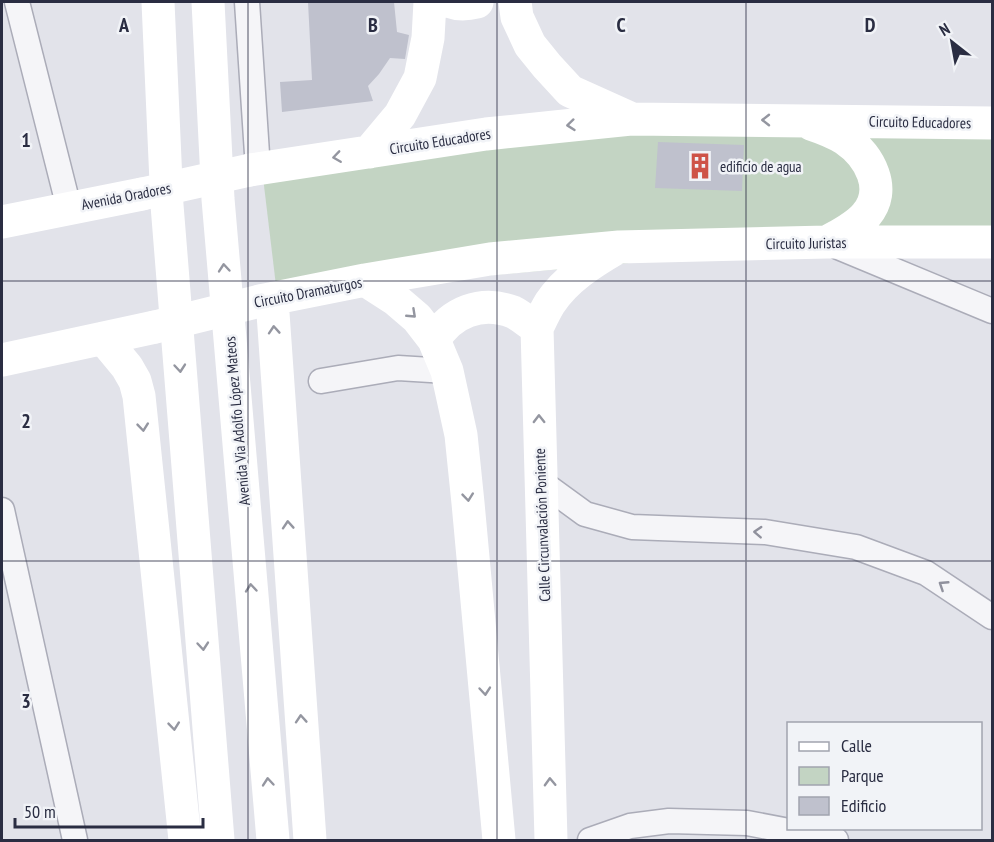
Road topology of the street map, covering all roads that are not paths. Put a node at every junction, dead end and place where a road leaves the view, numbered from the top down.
1 (17, 2) edge
2 (158, 2) edge
3 (208, 2) edge
4 (247, 2) edge
5 (430, 2) edge
6 (451, 2) edge
7 (477, 2) edge
8 (515, 2) edge
9 (632, 119) junction
10 (801, 120) junction
11 (993, 123) edge
12 (369, 152) junction
13 (254, 170) junction
14 (69, 208) junction
15 (2, 222) edge
16 (827, 242) junction
17 (993, 242) edge
18 (619, 247) junction
19 (365, 280) junction
20 (266, 300) junction
21 (993, 311) edge
22 (537, 328) junction
23 (103, 338) junction
24 (434, 340) junction
25 (3, 358) edge
26 (447, 371) junction
27 (321, 381) dead end
28 (541, 482) junction
29 (2, 510) edge
30 (993, 617) edge
31 (75, 840) edge
32 (185, 840) edge
33 (218, 840) edge
34 (273, 840) edge
35 (310, 840) edge
36 (499, 840) edge
37 (551, 840) edge
38 (590, 840) edge
39 (836, 840) edge

1 - 14 street
2 -> 33 main road
34 -> 3 main road, Avenida Via Adolfo López Mateos
4 - 13 street
5 - 12 main road
6 - 7 main road
8 - 9 main road, Circuito Educadores
10 -> 9 main road, Circuito Educadores
9 -> 12 main road, Circuito Educadores
10 - 11 main road, Circuito Educadores
10 - 16 main road
12 -> 13 main road, Circuito Educadores
13 - 14 main road, Avenida Oradores, bridge
14 - 15 main road, Avenida Oradores
16 - 17 main road, Circuito Juristas
16 - 18 main road, Circuito Juristas
16 - 21 street
18 - 19 main road, Circuito Dramaturgos
18 - 22 main road
19 - 20 main road, Circuito Dramaturgos
19 -> 24 main road
20 - 23 main road, Circuito Dramaturgos, bridge
35 -> 20 main road
22 - 24 main road
28 -> 22 main road, Calle Circunvalación Poniente
23 - 25 main road, Circuito Dramaturgos
23 -> 32 main road
24 - 26 main road
26 - 27 street
26 -> 36 main road
30 -> 28 street
37 -> 28 main road, Calle Circunvalación Poniente
29 - 31 street
38 - 39 street

